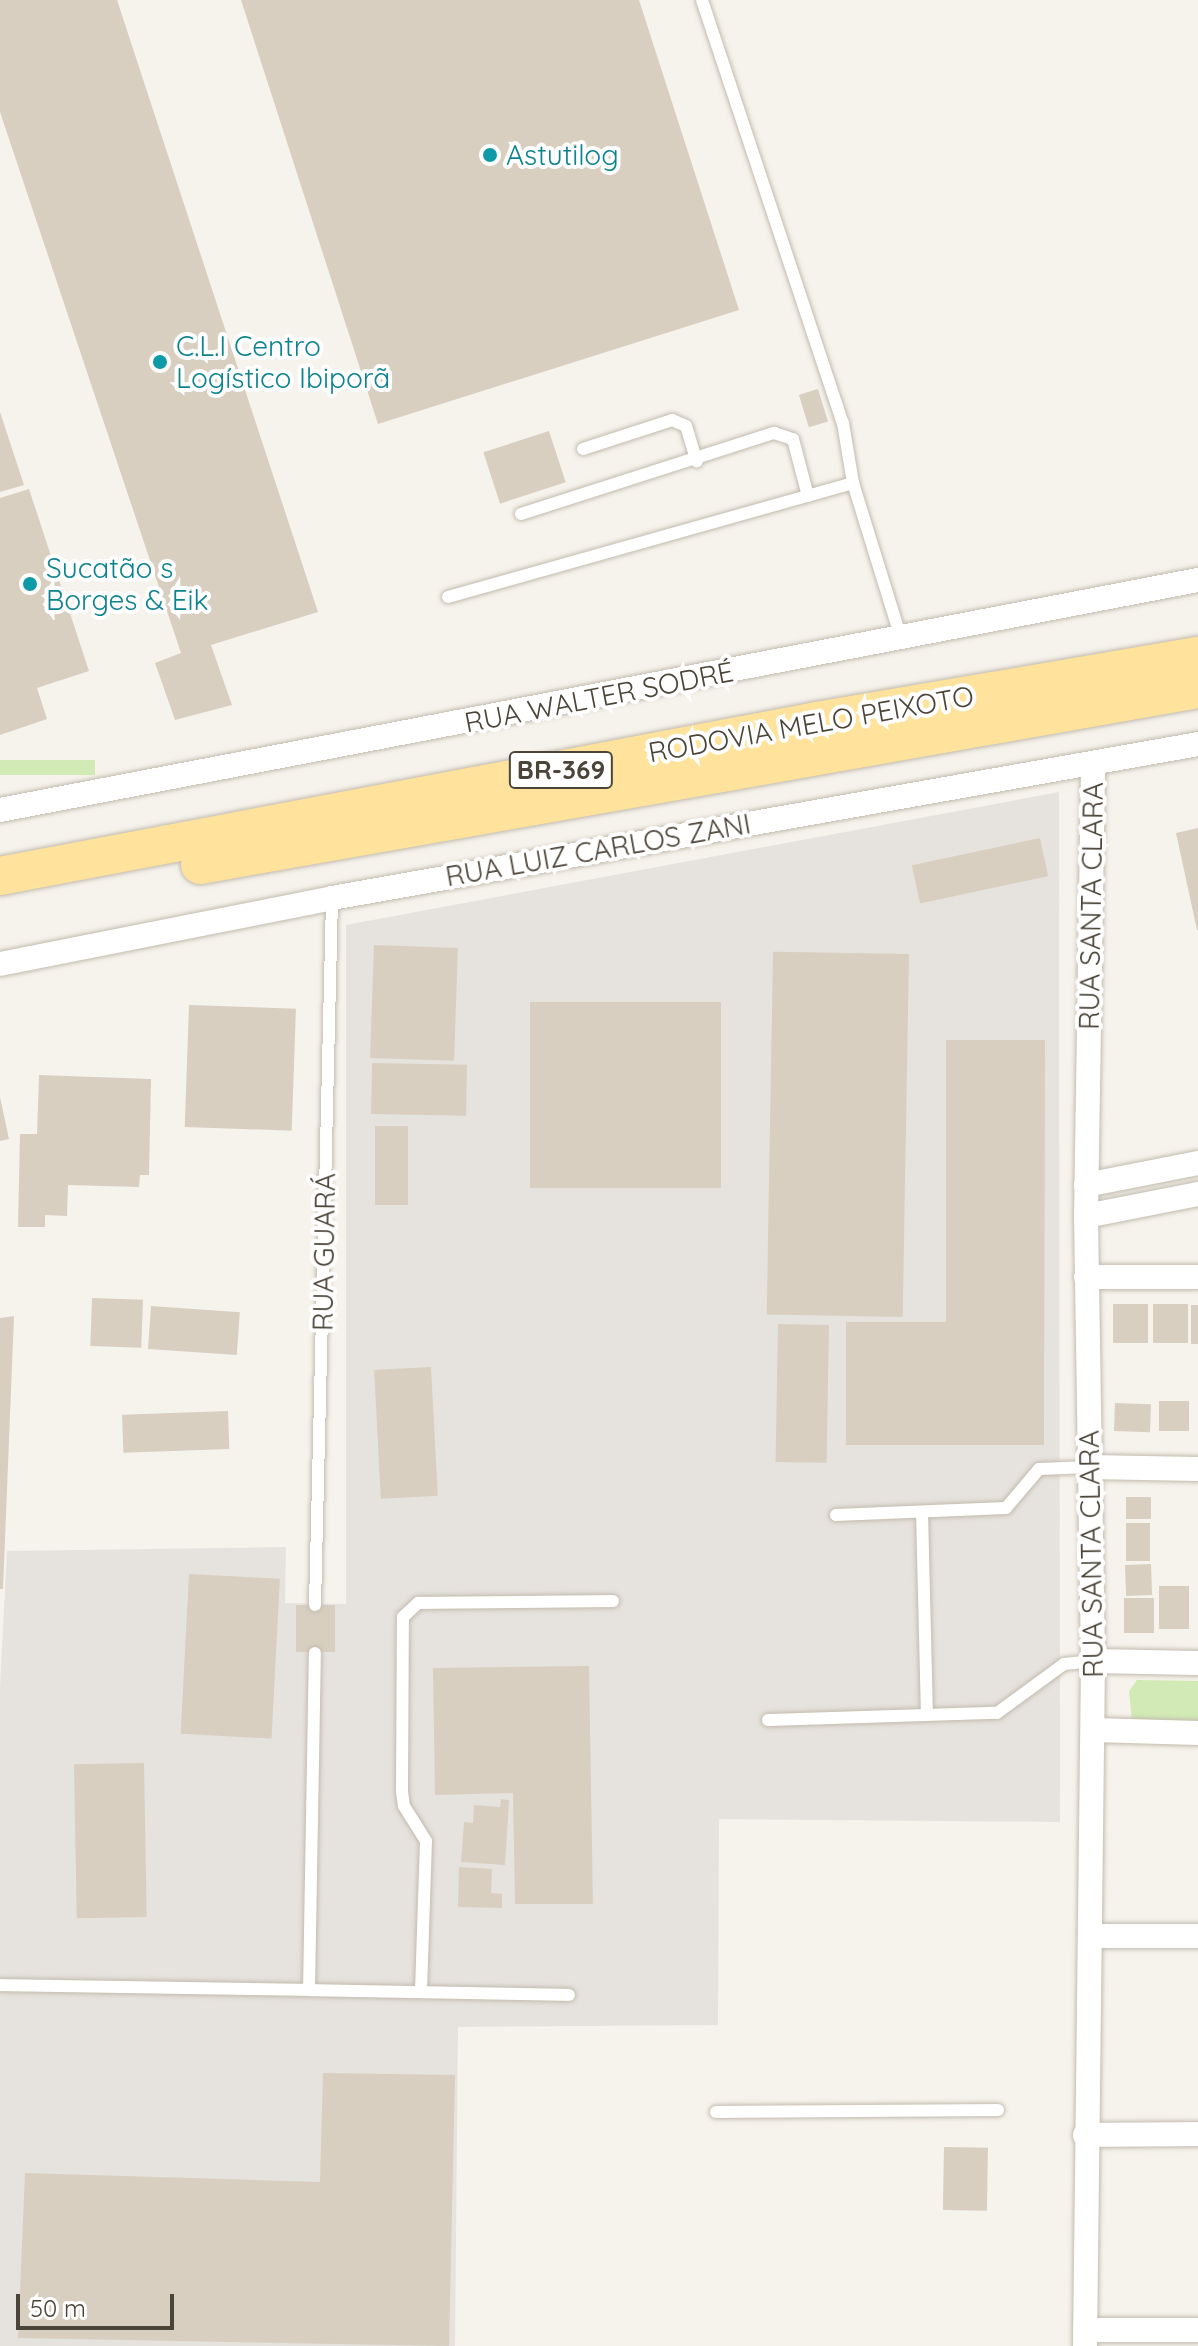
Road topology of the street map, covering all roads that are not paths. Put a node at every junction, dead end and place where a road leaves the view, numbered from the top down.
1 (702, 0) edge
2 (583, 449) dead end
3 (697, 461) junction
4 (853, 483) junction
5 (808, 496) junction
6 (521, 514) dead end
7 (1198, 580) edge
8 (448, 597) dead end
9 (901, 639) junction
10 (1198, 656) edge
11 (1198, 689) edge
12 (1198, 744) edge
13 (1093, 763) junction
14 (0, 810) edge
15 (0, 876) edge
16 (332, 898) junction
17 (0, 901) edge
18 (0, 964) edge
19 (1198, 1163) edge
20 (1086, 1185) junction
21 (1198, 1194) edge
22 (1086, 1216) junction
23 (1086, 1277) junction
24 (1198, 1277) edge
25 (1089, 1467) junction
26 (1198, 1469) edge
27 (922, 1512) junction
28 (836, 1515) dead end
29 (613, 1601) dead end
30 (315, 1605) dead end
31 (315, 1653) dead end
32 (1093, 1661) junction
33 (1198, 1663) edge
34 (927, 1715) junction
35 (768, 1720) dead end
36 (1093, 1730) junction
37 (1198, 1733) edge
38 (1091, 1936) junction
39 (1198, 1936) edge
40 (0, 1985) edge
41 (309, 1990) junction
42 (421, 1991) junction
43 (569, 1995) dead end
44 (998, 2110) dead end
45 (716, 2112) dead end
46 (1198, 2134) edge
47 (1085, 2135) junction
48 (1198, 2330) edge
49 (1085, 2338) edge

1 - 4 lane
2 - 3 lane
3 - 5 lane
3 - 6 lane
4 - 5 lane
4 - 9 lane
5 - 8 lane
7 - 9 street, RUA WALTER SODRÉ
9 - 14 street, RUA WALTER SODRÉ
10 - 15 main road, RODOVIA MELO PEIXOTO / BR-369
11 - 17 main road, RODOVIA MELO PEIXOTO / BR-369
12 - 13 street, RUA LUIZ CARLOS ZANI
13 - 16 street, RUA LUIZ CARLOS ZANI
13 - 20 street, RUA SANTA CLARA
16 - 18 street, RUA LUIZ CARLOS ZANI
16 - 30 lane, RUA GUARÁ
19 - 20 street
20 - 22 street, RUA SANTA CLARA
21 - 22 street
22 - 23 street, RUA SANTA CLARA
23 - 24 street
23 - 25 street, RUA SANTA CLARA
25 - 26 street
25 - 27 lane
25 - 32 street, RUA SANTA CLARA
27 - 28 lane
27 - 34 lane
29 - 42 lane
31 - 41 lane
32 - 33 street
32 - 34 lane
32 - 36 street, RUA SANTA CLARA
34 - 35 lane
36 - 37 street
36 - 38 street, RUA SANTA CLARA
38 - 39 street
38 - 47 street, RUA SANTA CLARA
40 - 41 lane
41 - 42 lane
42 - 43 lane
44 - 45 lane
46 - 47 street
47 - 49 street, RUA SANTA CLARA
48 - 49 street

